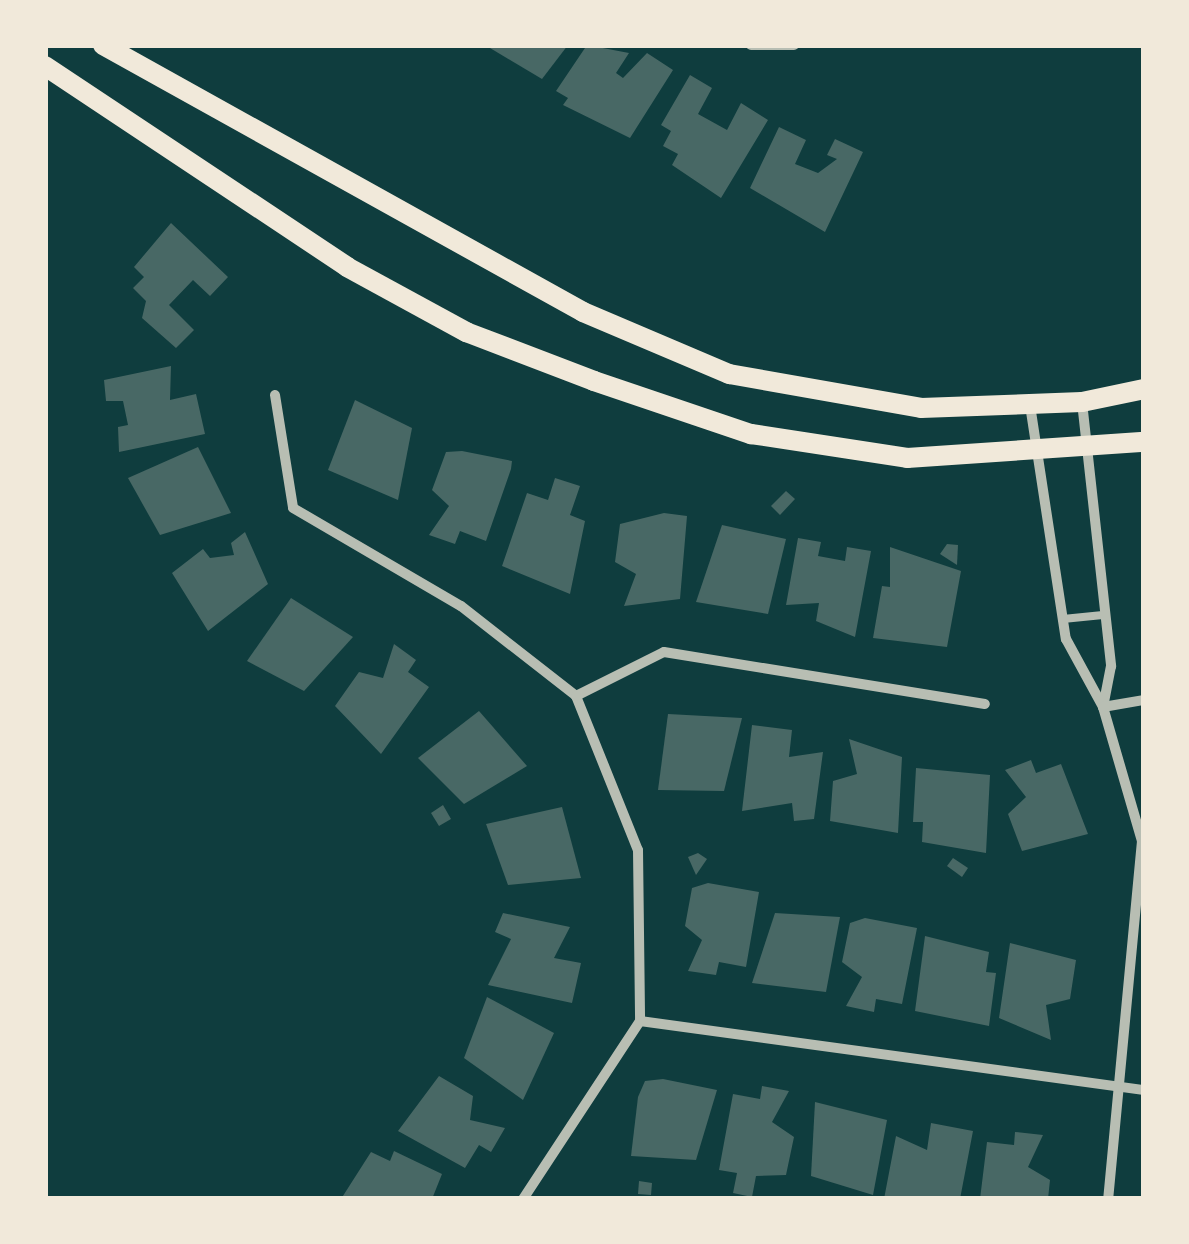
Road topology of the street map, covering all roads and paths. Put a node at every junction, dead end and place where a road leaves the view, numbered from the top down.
1 (103, 45) edge
2 (751, 45) edge
3 (794, 45) edge
4 (45, 66) edge
5 (1144, 389) edge
6 (274, 396) dead end
7 (1082, 402) junction
8 (1030, 405) junction
9 (1144, 442) edge
10 (1088, 451) junction
11 (1034, 455) junction
12 (1103, 615) junction
13 (1063, 619) junction
14 (576, 696) junction
15 (1144, 700) edge
16 (984, 704) dead end
17 (1103, 707) junction
18 (640, 1021) junction
19 (1144, 1090) edge
20 (1120, 1093) junction
21 (523, 1199) edge
22 (1108, 1199) edge

1 - 8 main road
2 - 3 street
4 - 11 main road
5 - 7 main road
6 - 14 street
7 - 8 main road
7 - 10 street
8 - 11 street
9 - 10 main road
10 - 11 main road
10 - 12 street
11 - 13 street
12 - 13 lane
12 - 17 street
13 - 17 street
14 - 16 street
14 - 18 street
15 - 17 street
17 - 20 street
18 - 20 street
18 - 21 street
19 - 20 street
20 - 22 street

